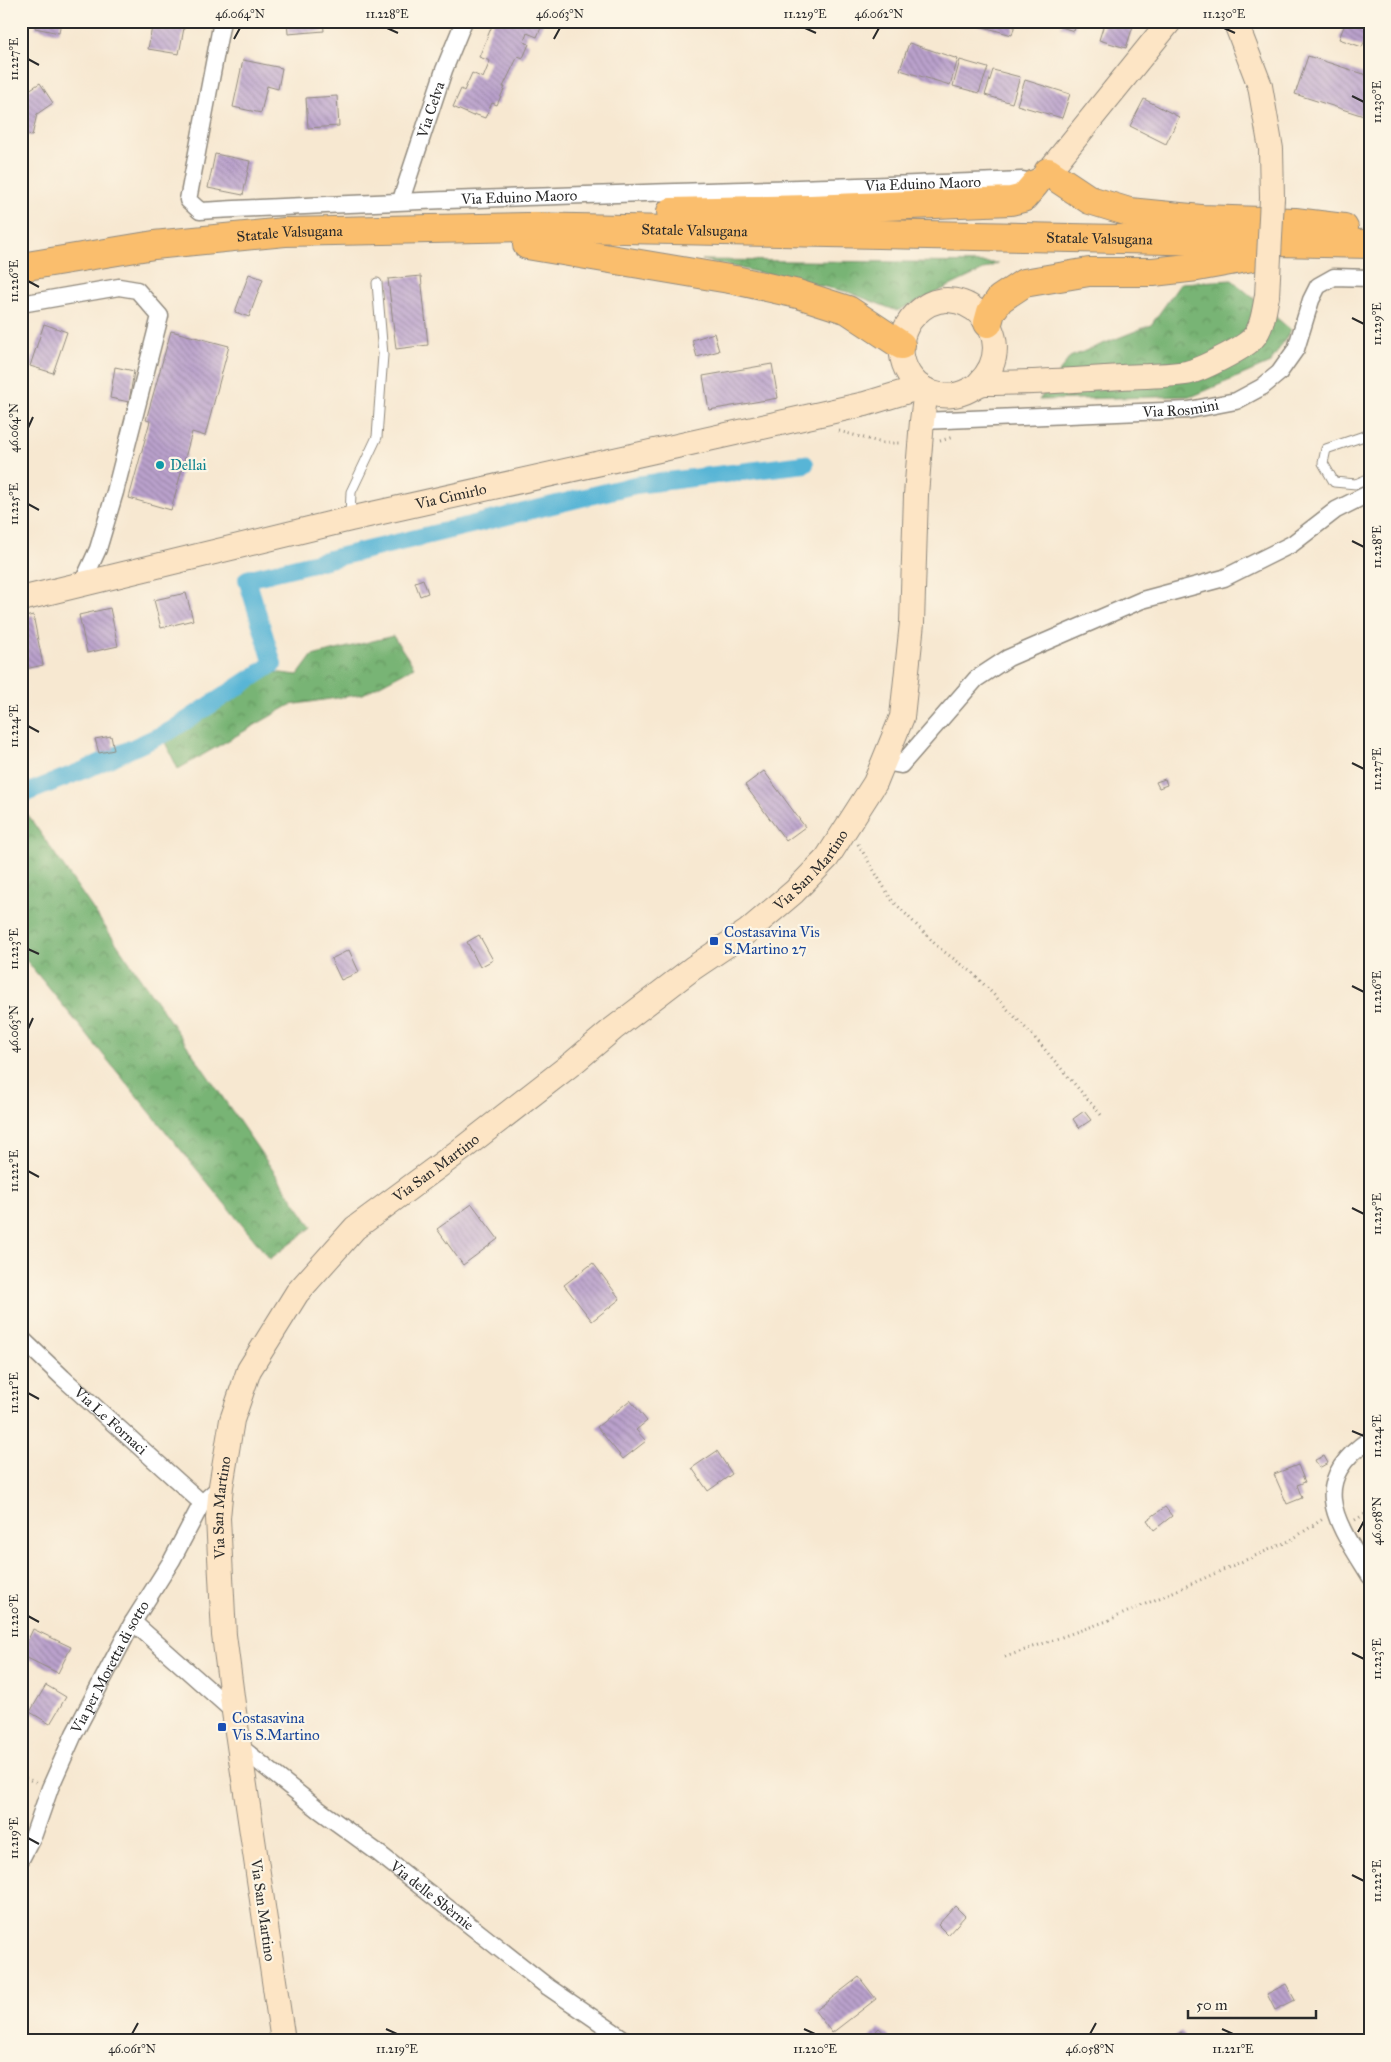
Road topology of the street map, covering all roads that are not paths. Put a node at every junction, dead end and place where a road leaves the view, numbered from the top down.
1 (222, 21) edge
2 (464, 21) edge
3 (1170, 21) edge
4 (1235, 21) edge
5 (1042, 178) junction
6 (401, 200) junction
7 (1370, 232) edge
8 (528, 236) junction
9 (1370, 244) edge
10 (1252, 257) junction
11 (1370, 260) edge
12 (21, 267) edge
13 (1370, 278) edge
14 (21, 282) edge
15 (377, 283) dead end
16 (21, 304) edge
17 (988, 323) junction
18 (901, 345) junction
19 (995, 354) junction
20 (979, 383) junction
21 (1032, 383) junction
22 (924, 386) junction
23 (882, 399) junction
24 (922, 421) junction
25 (1370, 434) edge
26 (1370, 478) edge
27 (1370, 493) edge
28 (350, 519) junction
29 (81, 586) junction
30 (21, 599) edge
31 (885, 762) junction
32 (21, 1338) edge
33 (1364, 1443) edge
34 (221, 1486) junction
35 (202, 1503) junction
36 (1370, 1576) edge
37 (133, 1622) junction
38 (234, 1712) junction
39 (239, 1746) junction
40 (21, 1859) edge
41 (283, 2041) edge
42 (627, 2041) edge

1 - 6 street, Via Eduino Maoro
2 - 6 street, Via Celva
3 - 5 street
4 - 21 street, bridge
5 - 6 street, Via Eduino Maoro
5 - 7 highway
5 - 8 highway
8 - 9 highway, Statale Valsugana
8 - 10 highway, Statale Valsugana
8 - 12 highway, Statale Valsugana
8 - 14 highway, Statale Valsugana
8 - 18 highway
10 - 11 highway, Statale Valsugana
10 - 17 highway
13 - 24 street, Via Rosmini
15 - 28 lane
16 - 29 street
17 - 18 street
17 - 19 street
18 - 22 street
19 - 20 street
19 - 21 street
20 - 21 street
20 - 22 street
22 - 23 street
22 - 24 street, Via San Martino
23 - 24 street
23 - 28 street, Via Cimirlo
24 - 31 street, Via San Martino
25 - 26 lane
27 - 31 street
28 - 29 street, Via Cimirlo
29 - 30 street, Via Cimirlo
31 - 34 street, Via San Martino
32 - 35 street, Via Le Fornaci
33 - 36 street
34 - 35 street, Via per Moretta di sotto
34 - 38 street, Via San Martino
35 - 37 street, Via per Moretta di sotto
37 - 38 street
37 - 40 street, Via per Moretta di sotto
38 - 39 street, Via San Martino
39 - 41 street, Via San Martino
39 - 42 street, Via delle Sbèrnie

